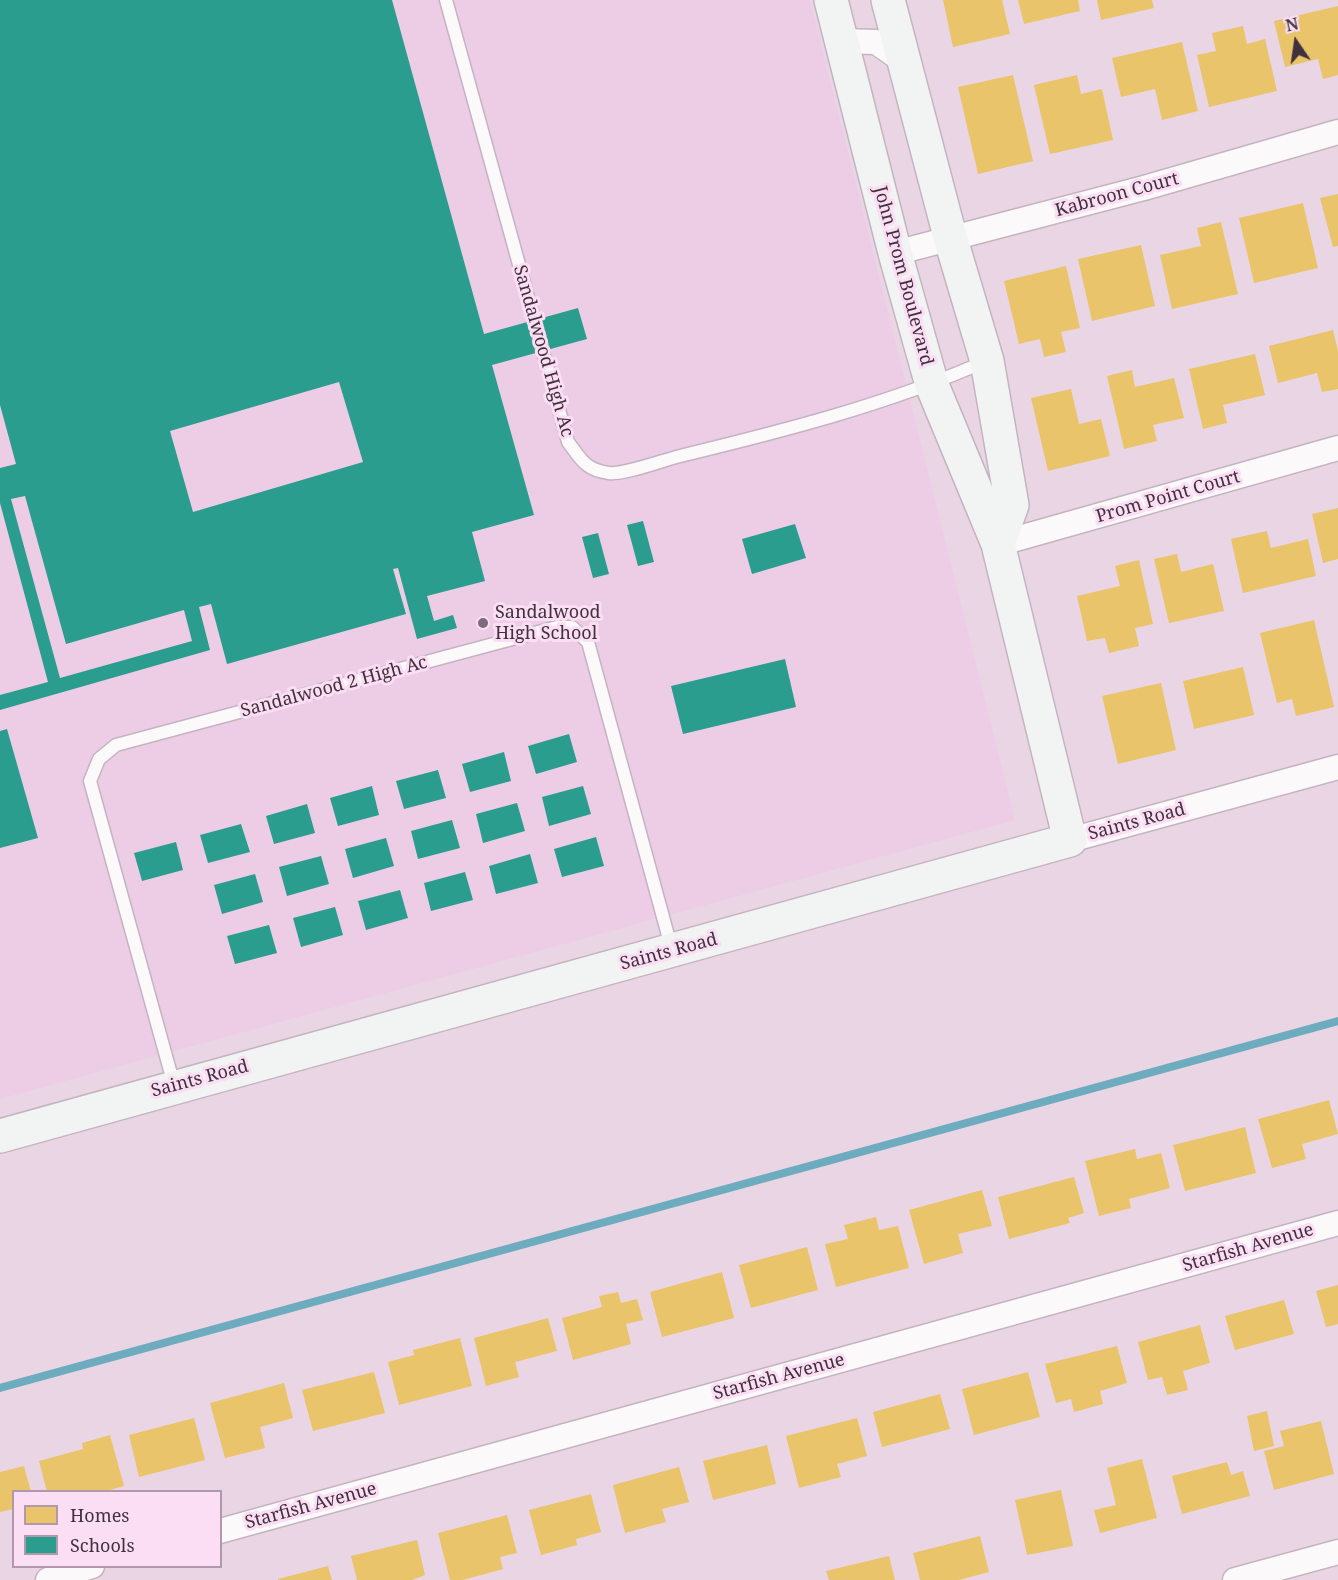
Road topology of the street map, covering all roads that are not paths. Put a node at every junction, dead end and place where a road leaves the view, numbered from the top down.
1 (446, 0) edge
2 (831, 0) edge
3 (888, 0) edge
4 (841, 41) junction
5 (905, 62) junction
6 (1338, 132) edge
7 (951, 240) junction
8 (895, 253) junction
9 (987, 361) junction
10 (932, 385) junction
11 (1338, 448) edge
12 (998, 544) junction
13 (1338, 767) edge
14 (1070, 840) junction
15 (672, 951) junction
16 (174, 1086) junction
17 (0, 1136) edge
18 (1338, 1223) edge
19 (222, 1530) edge
20 (1338, 1552) edge
21 (86, 1568) edge
22 (48, 1580) edge
23 (1235, 1580) edge

1 - 10 lane, Sandalwood High Ac
2 - 4 street, John Prom Boulevard
3 - 5 street
4 - 5 street
4 - 8 street, John Prom Boulevard
5 - 7 street
6 - 7 street, Kabroon Court
7 - 8 street, Kabroon Court
7 - 9 street
8 - 10 street, John Prom Boulevard
9 - 10 lane, Sandalwood High Ac
9 - 12 street
10 - 12 street, John Prom Boulevard
11 - 12 street, Prom Point Court
12 - 14 street, John Prom Boulevard
13 - 14 street, Saints Road
14 - 15 street, Saints Road
15 - 16 street, Saints Road
15 - 16 lane, Sandalwood 2 High Ac
16 - 17 street, Saints Road
18 - 19 street, Starfish Avenue
20 - 23 street
21 - 22 street

